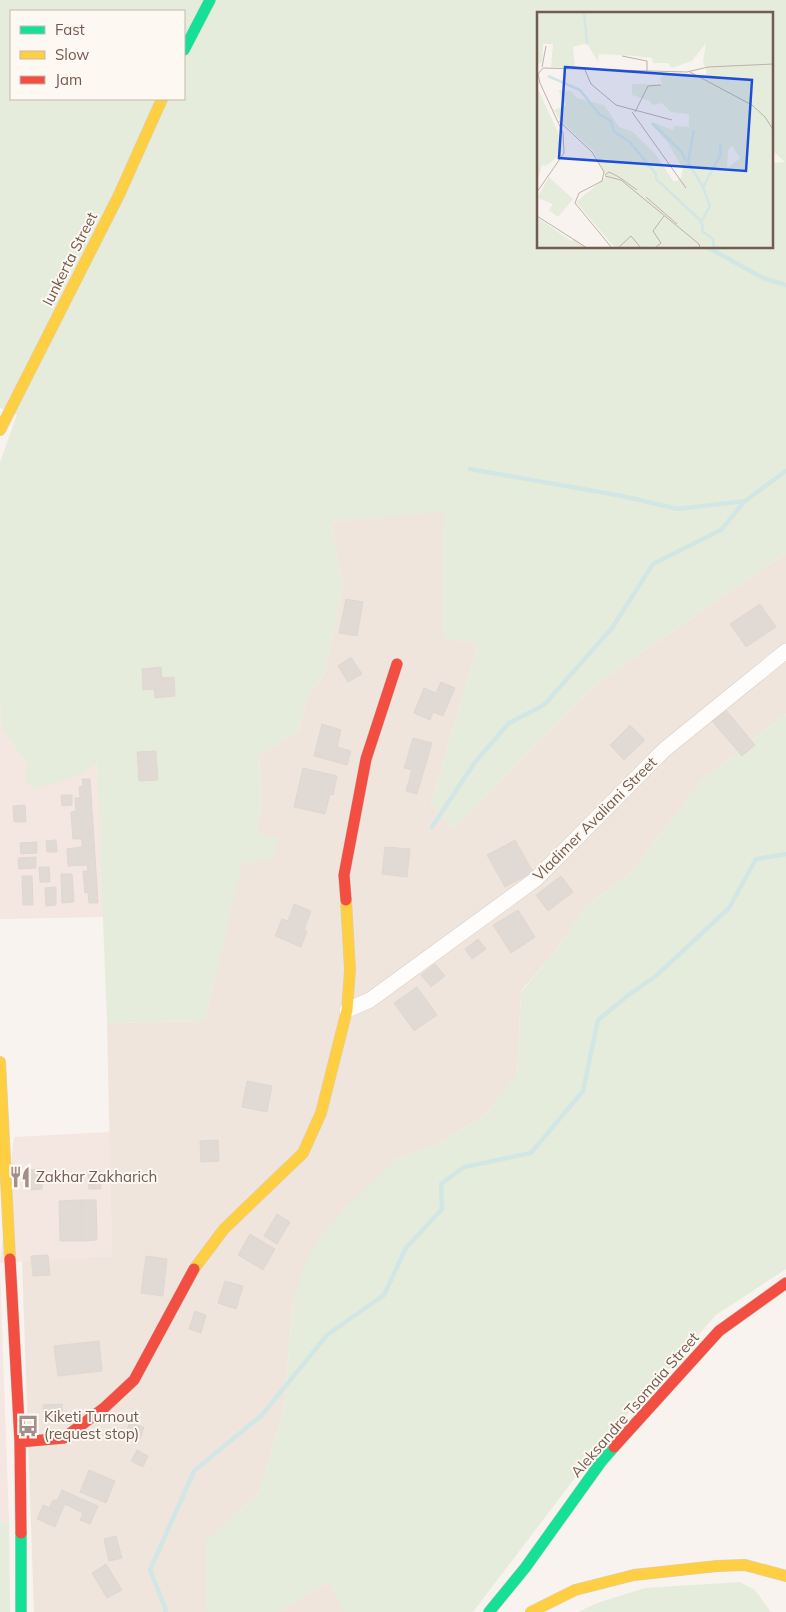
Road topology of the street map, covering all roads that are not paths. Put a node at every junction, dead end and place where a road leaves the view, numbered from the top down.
1 (210, 0) edge
2 (185, 48) edge
3 (162, 100) edge
4 (0, 430) edge
5 (786, 651) edge
6 (397, 664) dead end
7 (347, 1010) junction
8 (0, 1062) edge
9 (786, 1284) edge
10 (20, 1442) junction
11 (786, 1576) edge
12 (21, 1612) edge
13 (489, 1612) edge
14 (532, 1612) edge

1 - 2 street
3 - 4 street, Iunkerta Street
5 - 7 street, Vladimer Avaliani Street
6 - 7 street
7 - 10 street
8 - 10 street
9 - 13 street, Aleksandre Tsomaia Street
10 - 12 street
11 - 14 street

